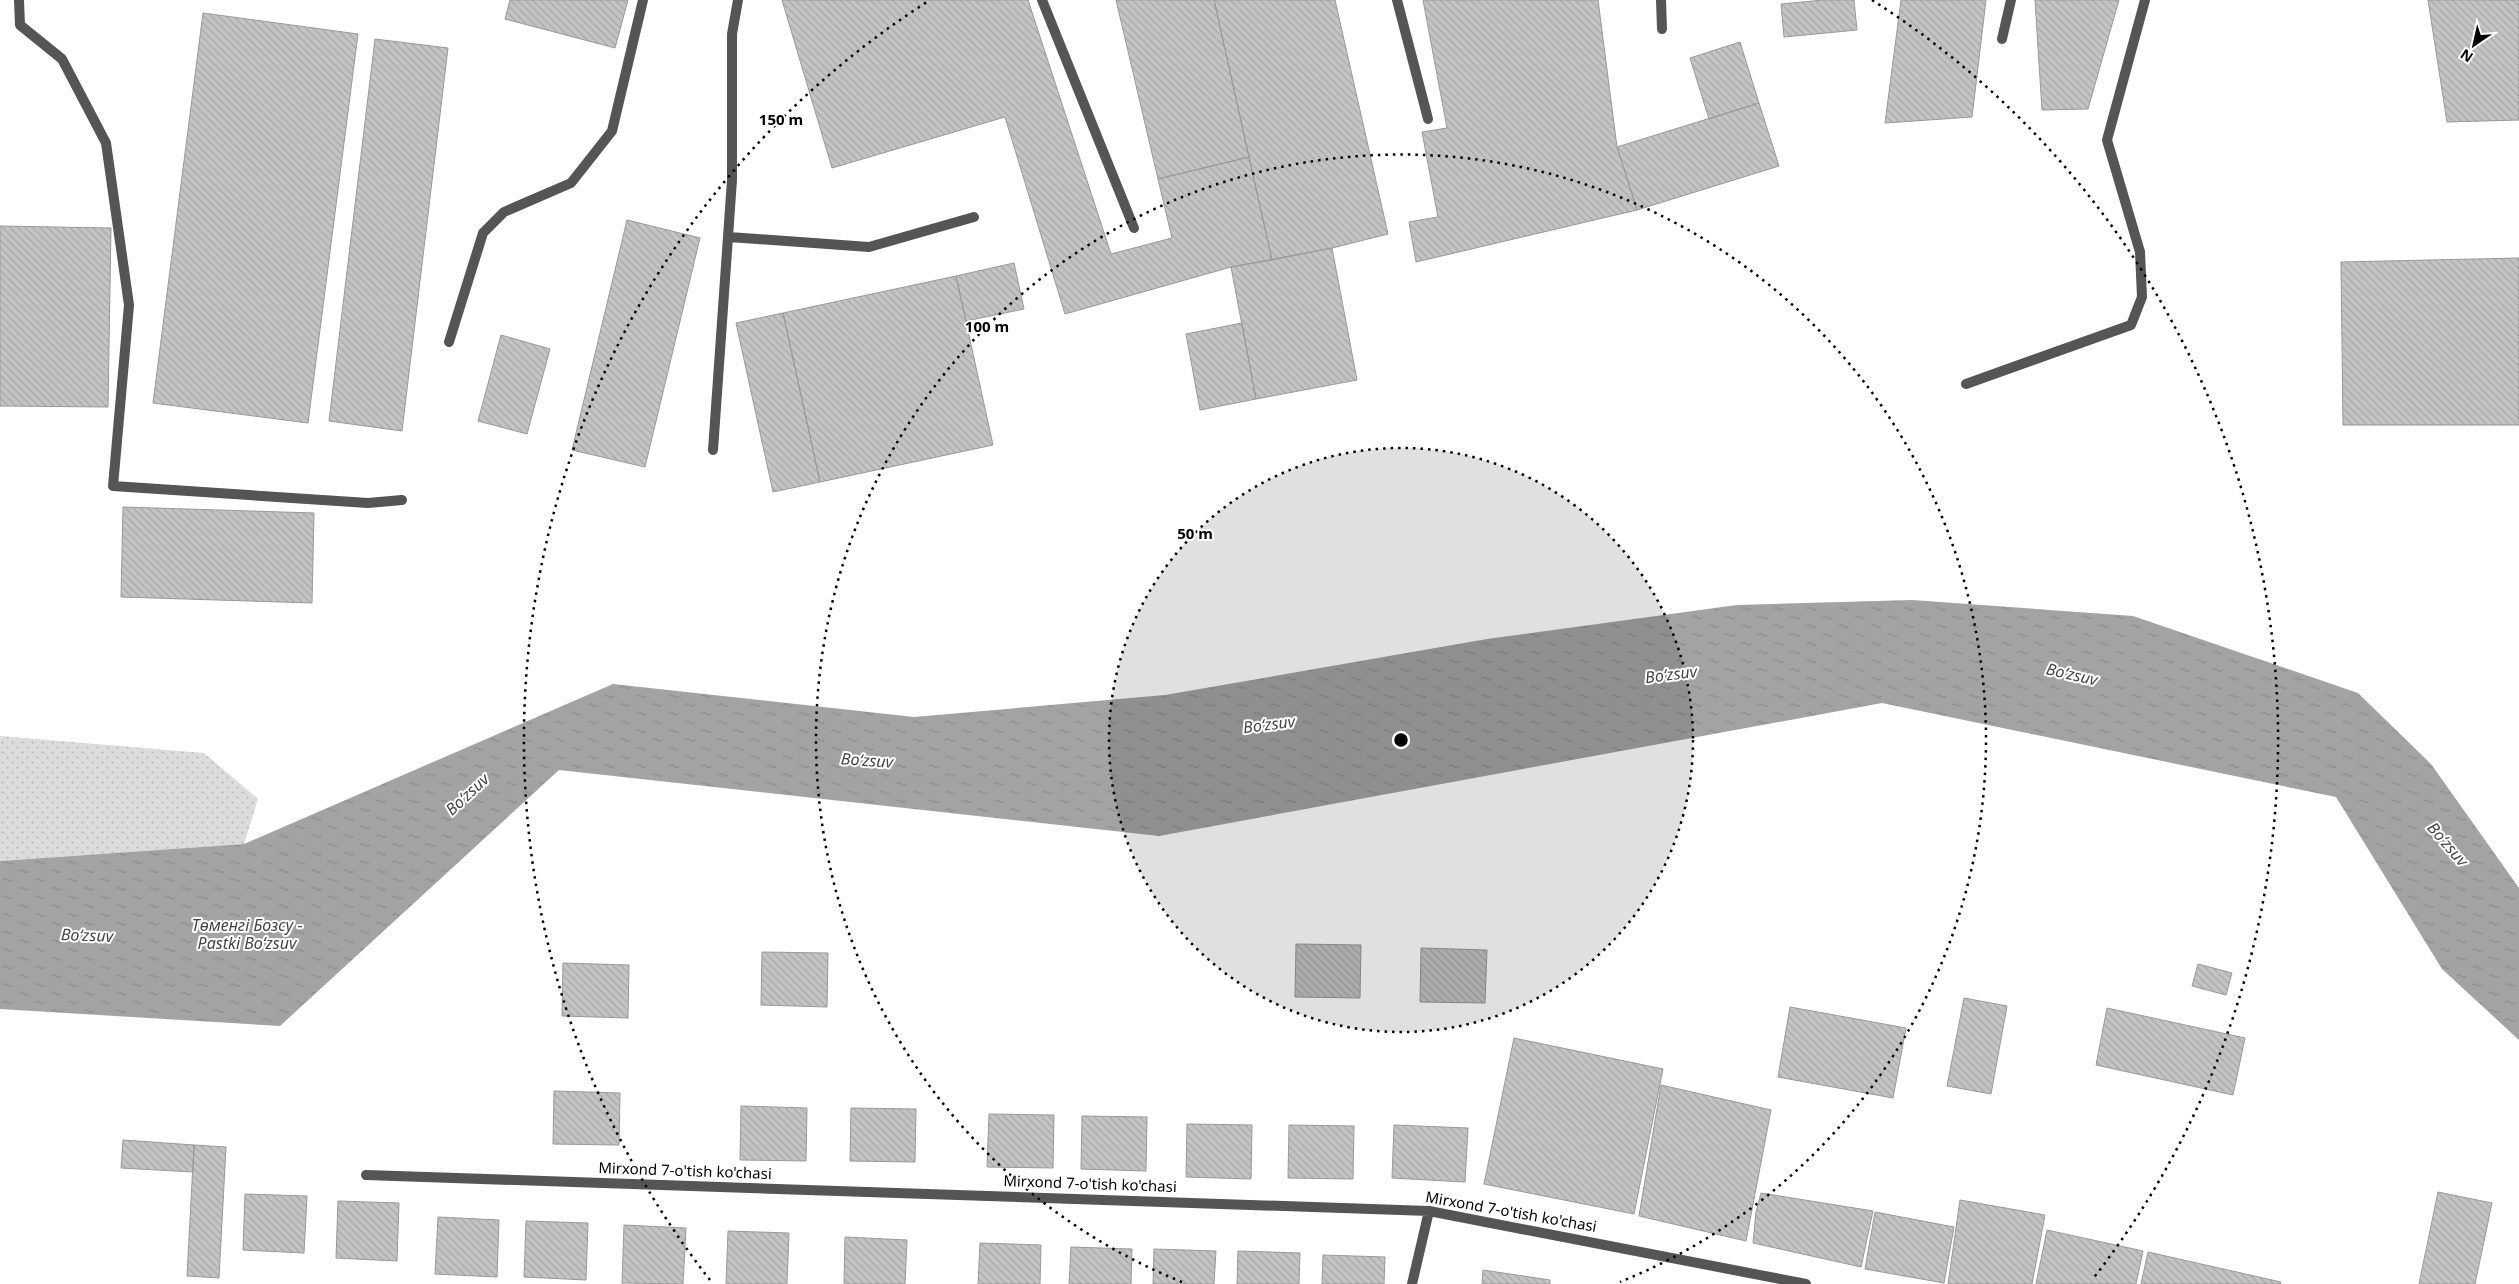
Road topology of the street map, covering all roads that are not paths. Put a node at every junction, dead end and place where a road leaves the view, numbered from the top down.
1 (19, 0) edge
2 (643, 0) edge
3 (738, 0) edge
4 (1042, 0) edge
5 (1397, 0) edge
6 (1661, 0) edge
7 (2011, 0) edge
8 (2145, 0) edge
9 (1662, 29) dead end
10 (2002, 39) dead end
11 (1428, 119) dead end
12 (974, 217) dead end
13 (1134, 228) dead end
14 (729, 237) junction
15 (449, 342) dead end
16 (1966, 384) dead end
17 (713, 450) dead end
18 (402, 500) dead end
19 (366, 1175) dead end
20 (1429, 1211) junction
21 (1412, 1284) edge
22 (1806, 1284) edge

1 - 18 street
2 - 15 street
3 - 14 street
4 - 13 street
5 - 11 street
6 - 9 street
7 - 10 street
8 - 16 street
12 - 14 street
14 - 17 street
19 - 20 street, Mirxond 7-o'tish ko'chasi
20 - 21 street
20 - 22 street, Mirxond 7-o'tish ko'chasi

